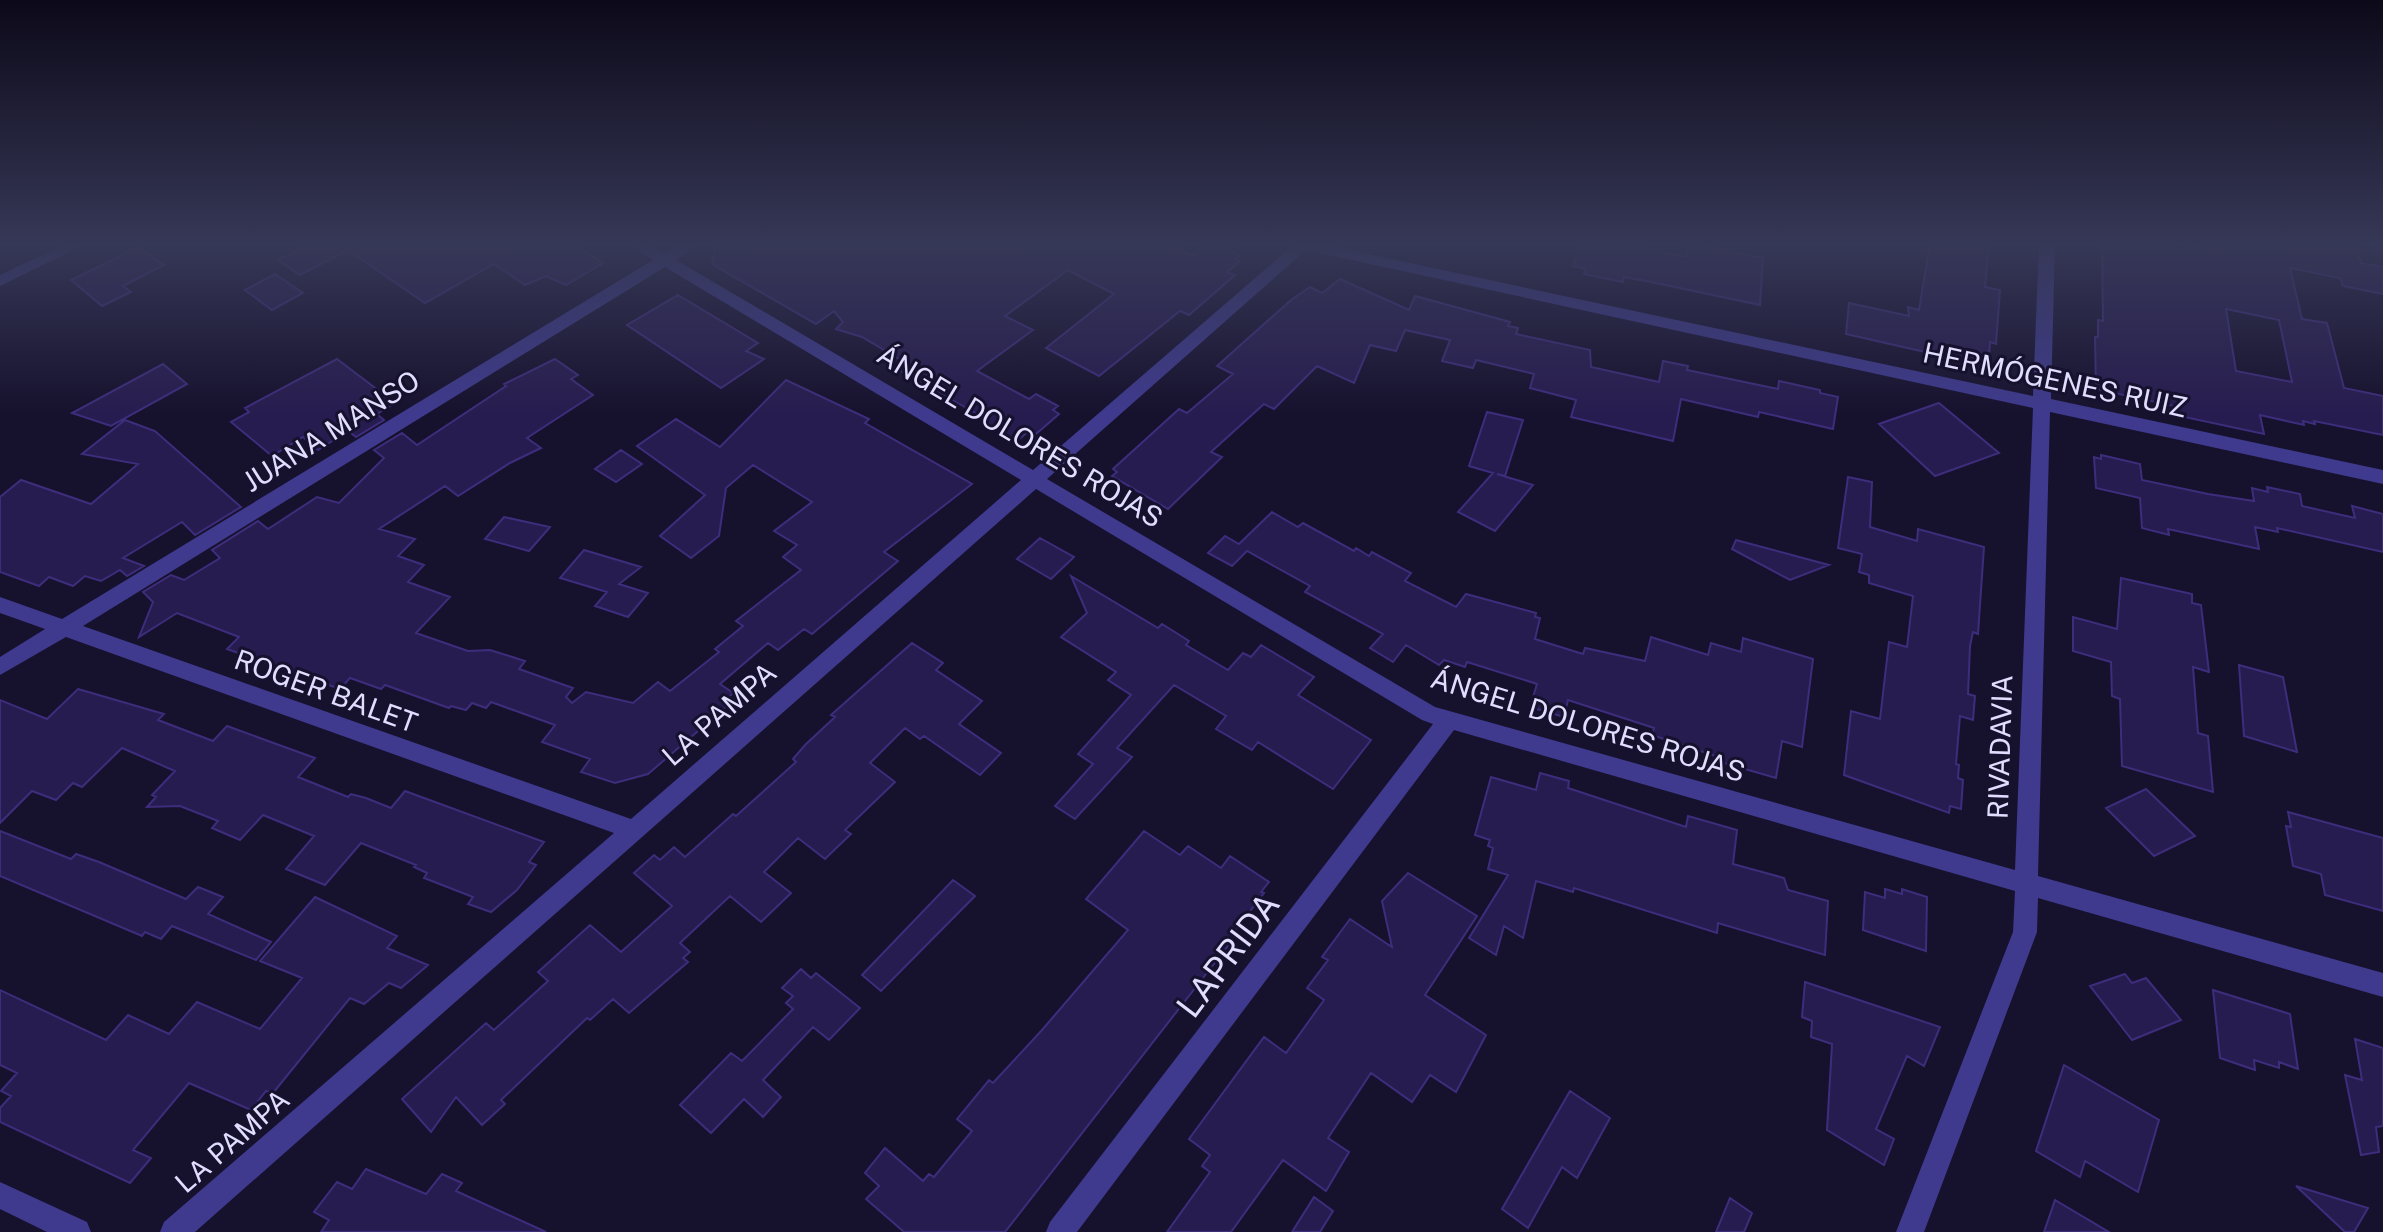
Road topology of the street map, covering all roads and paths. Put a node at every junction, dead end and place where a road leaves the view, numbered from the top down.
1 (597, 300) edge
2 (735, 300) edge
3 (1236, 300) edge
4 (1562, 300) edge
5 (2045, 300) edge
6 (2041, 404) junction
7 (2383, 477) edge
8 (1033, 478) junction
9 (0, 605) edge
10 (64, 628) junction
11 (0, 667) edge
12 (1449, 720) junction
13 (632, 829) junction
14 (2026, 883) junction
15 (2383, 985) edge
16 (0, 1195) edge
17 (77, 1232) edge
18 (174, 1232) edge
19 (1060, 1232) edge
20 (1910, 1232) edge

1 - 10 street, JUANA MANSO
2 - 8 street, ÁNGEL DOLORES ROJAS
3 - 8 street, LA PAMPA
4 - 6 street, HERMÓGENES RUIZ
5 - 6 street, RIVADAVIA
6 - 7 street, HERMÓGENES RUIZ
6 - 14 street, RIVADAVIA
8 - 12 street, ÁNGEL DOLORES ROJAS
8 - 13 street, LA PAMPA
9 - 10 street, ROGER BALET
10 - 11 street, JUANA MANSO
10 - 13 street, ROGER BALET
12 - 14 street, ÁNGEL DOLORES ROJAS
12 - 19 street, LAPRIDA
13 - 18 street, LA PAMPA
14 - 15 street, ÁNGEL DOLORES ROJAS
14 - 20 street, RIVADAVIA
16 - 17 street

